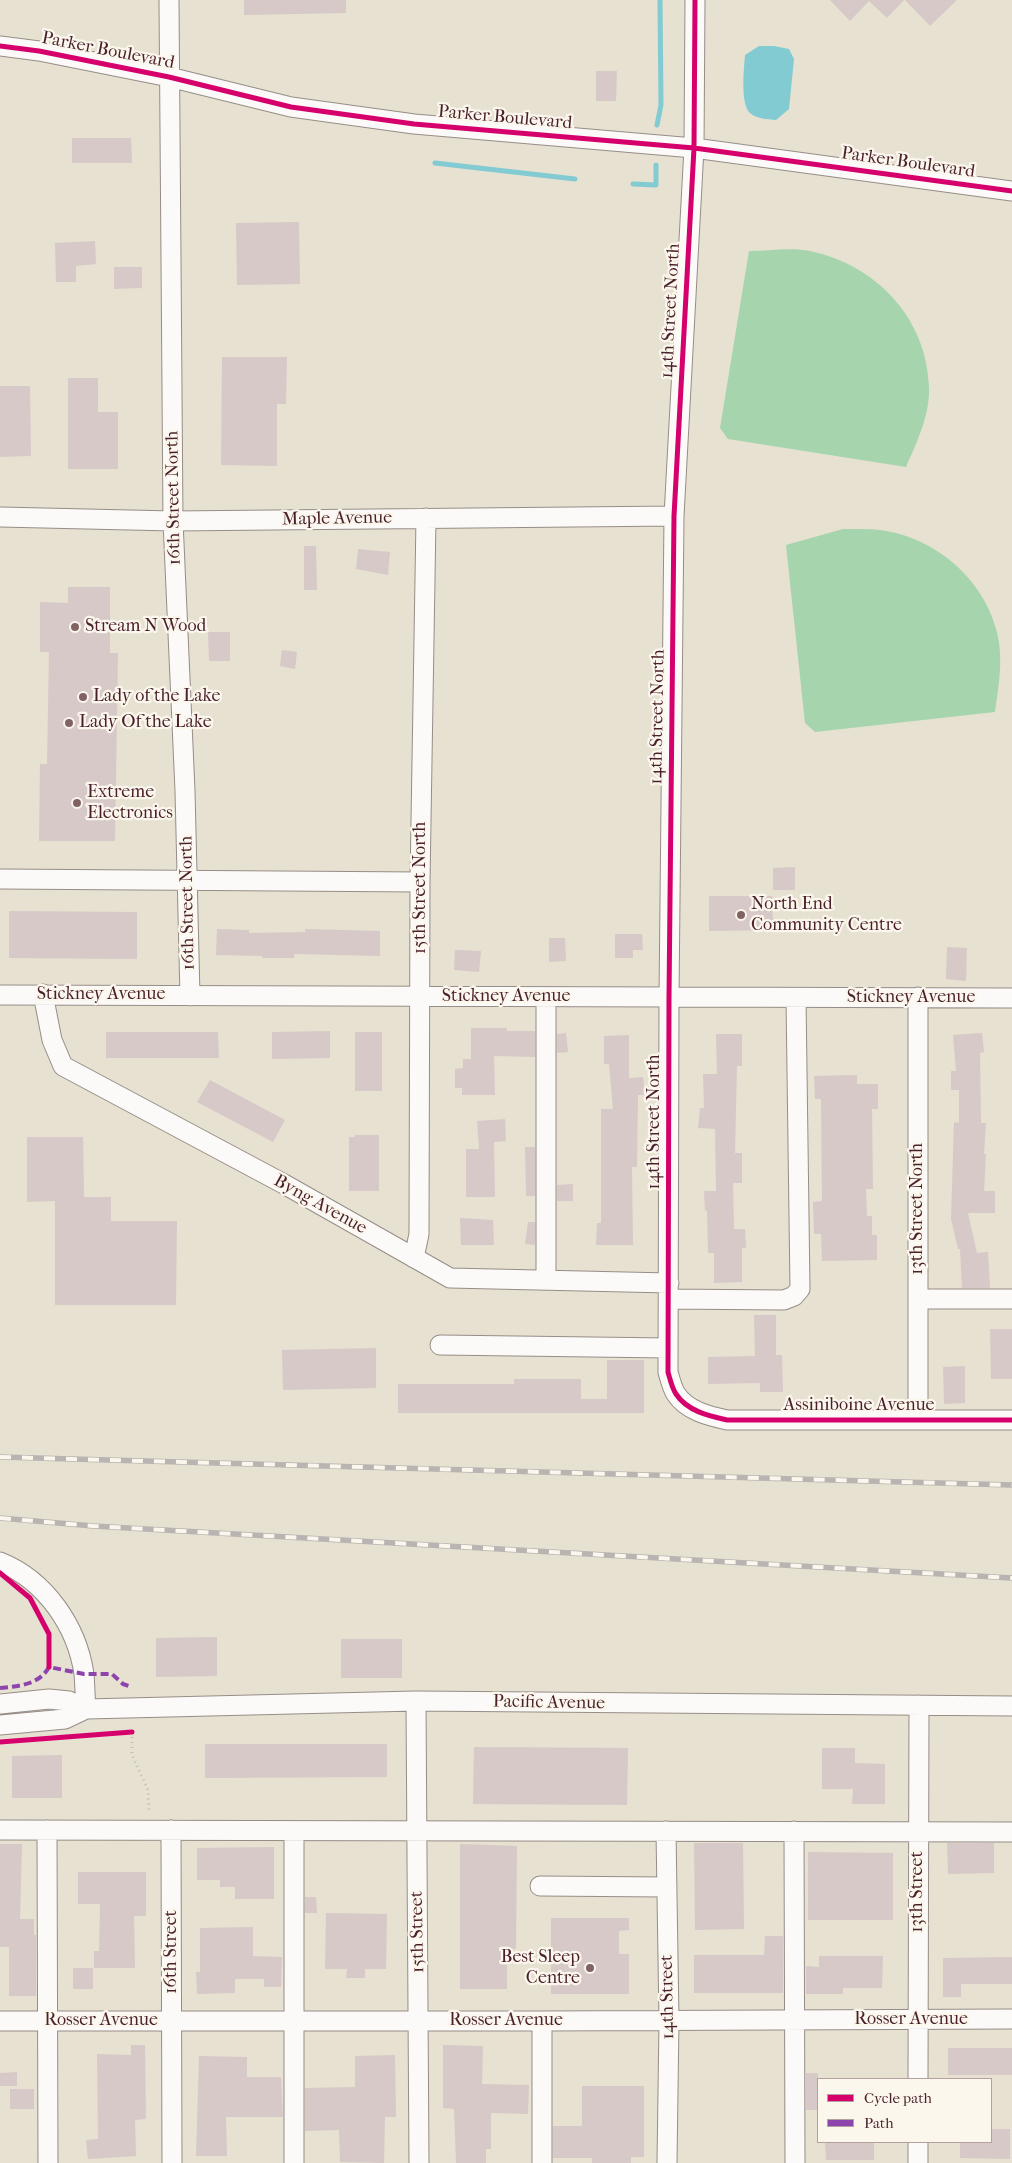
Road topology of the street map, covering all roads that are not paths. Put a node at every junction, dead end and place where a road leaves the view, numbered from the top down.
1 (169, 0) edge
2 (696, 0) edge
3 (0, 46) edge
4 (169, 77) junction
5 (694, 148) junction
6 (1012, 191) edge
7 (674, 516) junction
8 (0, 517) edge
9 (426, 518) junction
10 (173, 521) junction
11 (0, 879) edge
12 (187, 880) junction
13 (420, 882) junction
14 (0, 994) edge
15 (43, 994) junction
16 (190, 996) junction
17 (421, 996) junction
18 (669, 997) junction
19 (546, 998) junction
20 (796, 998) junction
21 (918, 998) junction
22 (1012, 998) edge
23 (414, 1258) junction
24 (546, 1280) junction
25 (669, 1291) junction
26 (918, 1299) junction
27 (1012, 1299) edge
28 (440, 1345) dead end
29 (668, 1348) junction
30 (707, 1416) joint
31 (918, 1420) junction
32 (1012, 1420) edge
33 (0, 1562) edge
34 (416, 1701) junction
35 (0, 1704) edge
36 (919, 1705) junction
37 (1012, 1706) edge
38 (86, 1709) junction
39 (0, 1725) edge
40 (0, 1830) edge
41 (47, 1830) junction
42 (171, 1830) junction
43 (294, 1831) junction
44 (417, 1831) junction
45 (666, 1832) junction
46 (794, 1832) junction
47 (918, 1832) junction
48 (1012, 1832) edge
49 (540, 1886) dead end
50 (666, 1887) junction
51 (1012, 2019) edge
52 (0, 2020) edge
53 (419, 2020) junction
54 (795, 2020) junction
55 (918, 2020) junction
56 (47, 2021) junction
57 (172, 2021) junction
58 (294, 2021) junction
59 (670, 2021) junction
60 (542, 2022) junction
61 (918, 2078) edge
62 (918, 2143) edge
63 (48, 2163) edge
64 (172, 2163) edge
65 (294, 2163) edge
66 (419, 2163) edge
67 (542, 2163) edge
68 (668, 2163) edge
69 (794, 2163) edge
70 (918, 2163) edge

1 - 4 street, 16th Street North
2 - 5 street, 14th Street North
3 - 4 street, Parker Boulevard
4 - 5 street, Parker Boulevard
4 - 10 street, 16th Street North
5 - 6 street, Parker Boulevard
5 - 7 street, 14th Street North
7 - 9 street, Maple Avenue
7 - 18 street, 14th Street North
8 - 10 street, Maple Avenue
9 - 10 street, Maple Avenue
9 - 13 street, 15th Street North
10 - 12 street, 16th Street North
11 - 12 street
12 - 13 street
12 - 16 street, 16th Street North
13 - 17 street, 15th Street North
14 - 15 street, Stickney Avenue
15 - 16 street, Stickney Avenue
15 - 23 street, Byng Avenue
16 - 17 street, Stickney Avenue
17 - 19 street, Stickney Avenue
17 - 23 street, 15th Street North
18 - 19 street, Stickney Avenue
18 - 20 street, Stickney Avenue
18 - 25 street, 14th Street North
19 - 24 street
20 - 21 street, Stickney Avenue
20 - 25 street, Byng Avenue
21 - 22 street, Stickney Avenue
21 - 26 street, 13th Street North
23 - 24 street, Byng Avenue
24 - 25 street, Byng Avenue
25 - 29 street, 14th Street North
26 - 27 street
26 - 31 street, 13th Street North
28 - 29 street
29 - 30 street, 14th Street North
30 - 31 street, Assiniboine Avenue
31 - 32 street, Assiniboine Avenue
33 - 38 street
34 - 36 street, Pacific Avenue
34 - 38 street, Pacific Avenue
34 - 44 street, 15th Street
35 - 38 street, Pacific Avenue
36 - 37 street, Pacific Avenue
36 - 47 street, 13th Street
38 - 39 street, Pacific Avenue
40 - 41 street
41 - 42 street
41 - 56 street
42 - 43 street
42 - 57 street, 16th Street
43 - 44 street
43 - 58 street
44 - 45 street
44 - 53 street, 15th Street
45 - 46 street
45 - 50 street, 14th Street
46 - 47 street
46 - 54 street
47 - 48 street
47 - 55 street, 13th Street
49 - 50 street
50 - 59 street, 14th Street
51 - 55 street, Rosser Avenue
52 - 56 street, Rosser Avenue
53 - 58 street, Rosser Avenue
53 - 60 street, Rosser Avenue
53 - 66 street, 15th Street
54 - 55 street, Rosser Avenue
54 - 59 street, Rosser Avenue
54 - 69 street
55 - 61 street, 13th Street
56 - 57 street, Rosser Avenue
56 - 63 street
57 - 58 street, Rosser Avenue
57 - 64 street, 16th Street
58 - 65 street
59 - 60 street, Rosser Avenue
59 - 68 street, 14th Street
60 - 67 street
62 - 70 street

